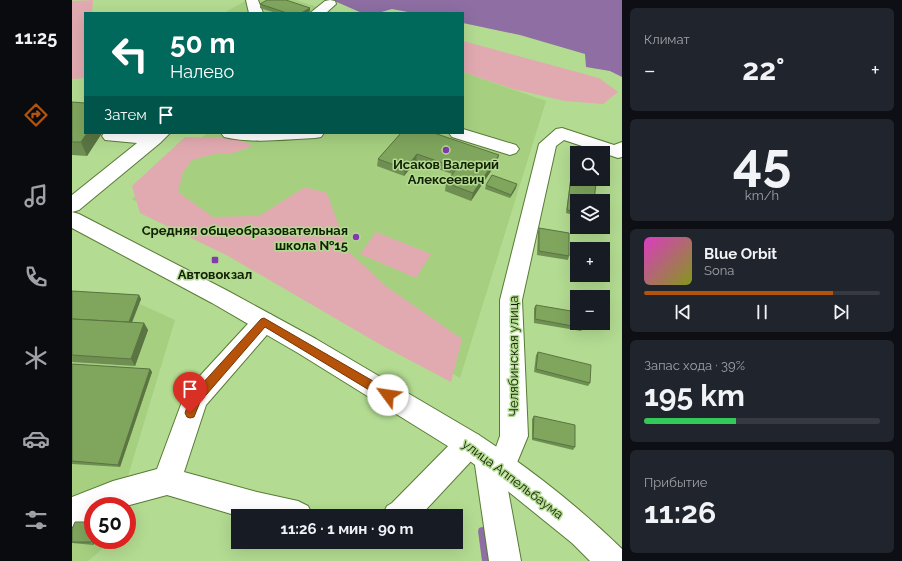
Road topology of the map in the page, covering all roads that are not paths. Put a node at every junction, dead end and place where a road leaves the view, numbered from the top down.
1 (252, 0) edge
2 (330, 4) dead end
3 (256, 12) edge
4 (319, 12) edge
5 (249, 134) edge
6 (292, 134) edge
7 (461, 134) edge
8 (111, 136) dead end
9 (158, 136) edge
10 (622, 147) edge
11 (510, 149) dead end
12 (72, 205) edge
13 (72, 219) edge
14 (264, 322) junction
15 (486, 456) junction
16 (167, 481) junction
17 (262, 509) edge
18 (410, 509) edge
19 (72, 512) edge
20 (505, 561) edge
21 (612, 561) edge

1 - 3 main road
2 - 4 main road
5 - 6 main road
7 - 11 main road
8 - 9 main road
9 - 12 main road
10 - 15 main road, Челябинская улица
13 - 14 main road, улица Аппельбаума
14 - 15 main road, улица Аппельбаума
14 - 16 main road
15 - 18 main road
15 - 20 main road
15 - 21 main road, улица Аппельбаума
16 - 17 main road
16 - 19 main road

